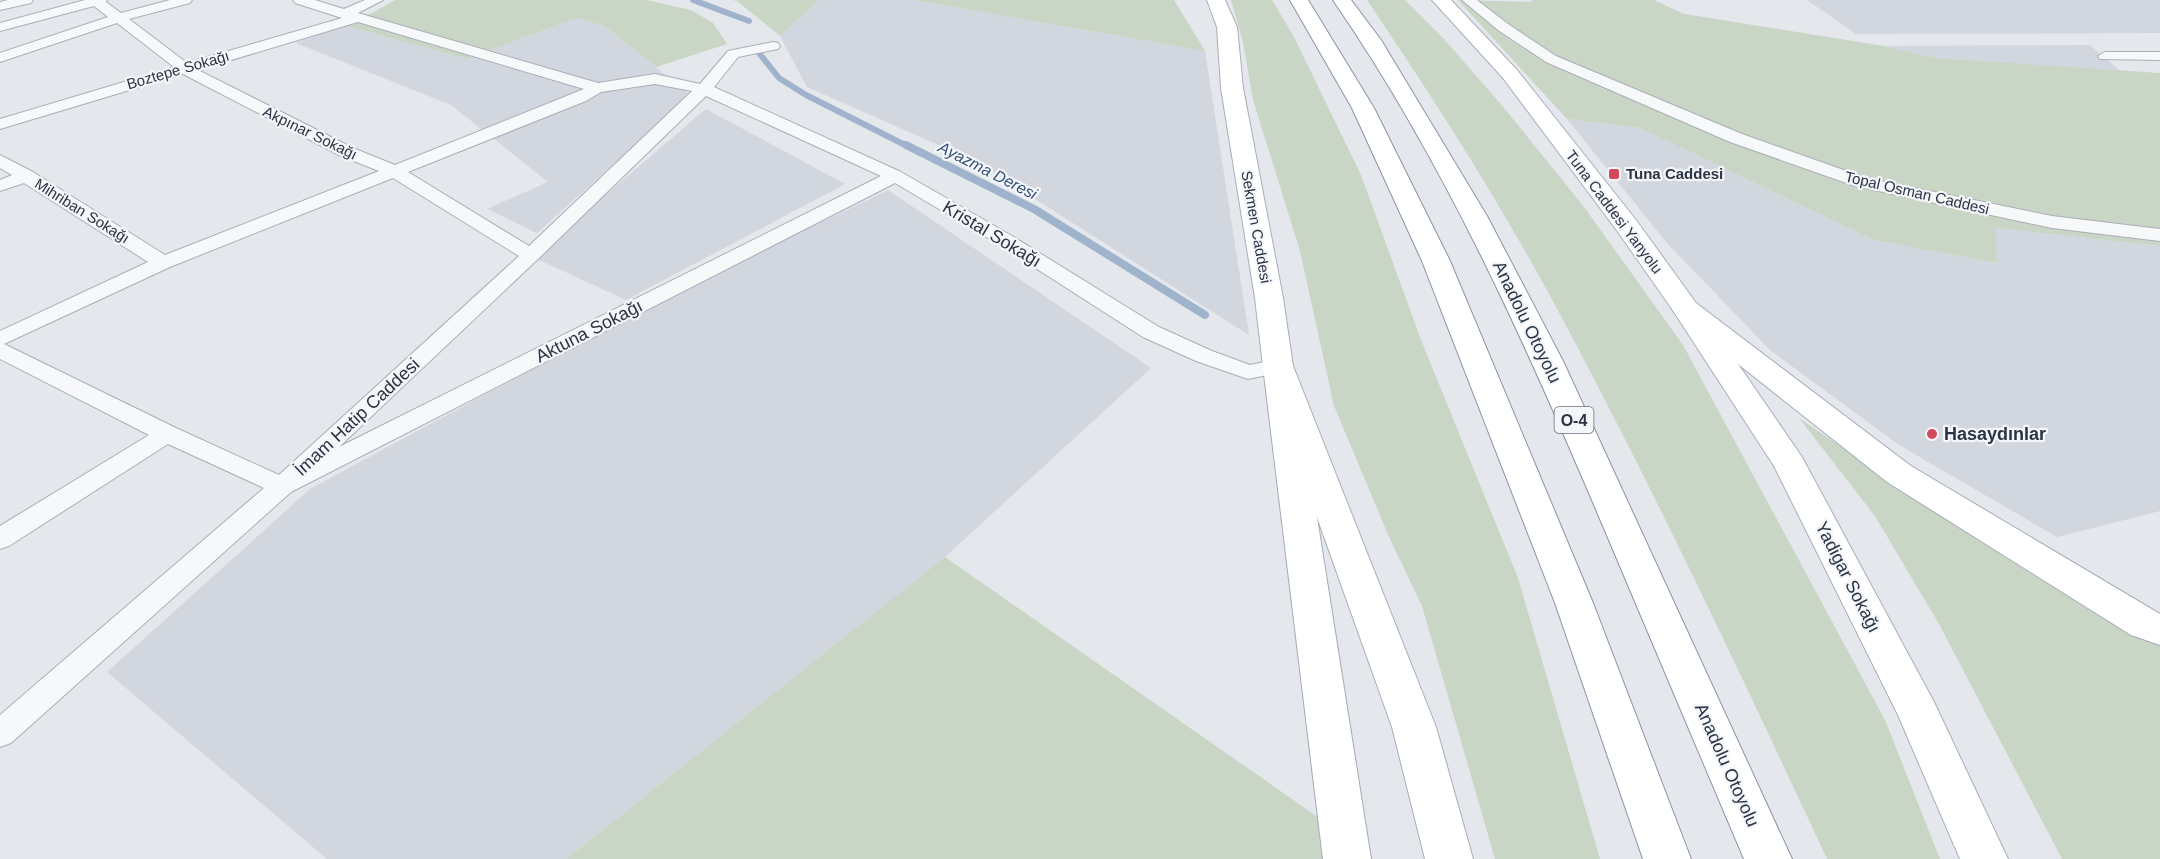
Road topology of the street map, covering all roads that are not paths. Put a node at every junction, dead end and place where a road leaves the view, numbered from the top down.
1 (26, 0) edge
2 (97, 0) edge
3 (185, 0) edge
4 (300, 0) edge
5 (376, 0) edge
6 (1196, 0) edge
7 (1216, 0) edge
8 (1299, 0) edge
9 (1342, 0) edge
10 (1423, 0) edge
11 (1441, 0) edge
12 (1469, 0) edge
13 (0, 6) edge
14 (350, 16) junction
15 (119, 18) junction
16 (0, 27) edge
17 (773, 46) dead end
18 (2105, 56) dead end
19 (2160, 56) edge
20 (0, 58) edge
21 (185, 69) junction
22 (597, 88) junction
23 (1232, 88) junction
24 (704, 89) junction
25 (1541, 115) junction
26 (0, 124) edge
27 (0, 160) edge
28 (394, 171) junction
29 (27, 176) junction
30 (895, 176) junction
31 (0, 186) edge
32 (2160, 235) edge
33 (531, 255) junction
34 (164, 263) junction
35 (1686, 309) junction
36 (0, 339) edge
37 (0, 350) edge
38 (1278, 366) junction
39 (167, 434) junction
40 (282, 486) junction
41 (0, 539) edge
42 (2160, 630) edge
43 (0, 734) edge
44 (1347, 859) edge
45 (1449, 859) edge
46 (1667, 859) edge
47 (1768, 859) edge
48 (1984, 859) edge

1 - 13 street
2 - 15 street, Akpınar Sokağı
2 - 16 street
3 - 15 street
4 - 14 street
5 - 14 street, Boztepe Sokağı
6 - 23 main road
7 - 23 main road
8 - 46 main road
9 - 47 main road, Anadolu Otoyolu / O-4
10 - 25 main road
11 - 25 main road
12 - 32 street, Topal Osman Caddesi
14 - 21 street, Boztepe Sokağı
14 - 22 street
15 - 20 street
15 - 21 street, Akpınar Sokağı
17 - 24 street, İmam Hatip Caddesi
18 - 19 street
21 - 26 street, Boztepe Sokağı
21 - 28 street, Akpınar Sokağı
22 - 24 street, Kristal Sokağı
22 - 28 street
23 - 38 main road, Sekmen Caddesi
24 - 30 street, Kristal Sokağı
24 - 33 street, İmam Hatip Caddesi
25 - 35 main road, Tuna Caddesi Yanyolu
27 - 29 street, Mihriban Sokağı
28 - 33 street, Akpınar Sokağı
28 - 34 street
29 - 31 street
29 - 34 street, Mihriban Sokağı
30 - 38 street, Kristal Sokağı
30 - 40 street, Aktuna Sokağı
33 - 40 street, İmam Hatip Caddesi
34 - 36 street
35 - 42 main road
35 - 48 main road, Yadigar Sokağı
37 - 39 street
38 - 44 main road
38 - 45 main road
39 - 40 street
39 - 41 street
40 - 43 street, İmam Hatip Caddesi

